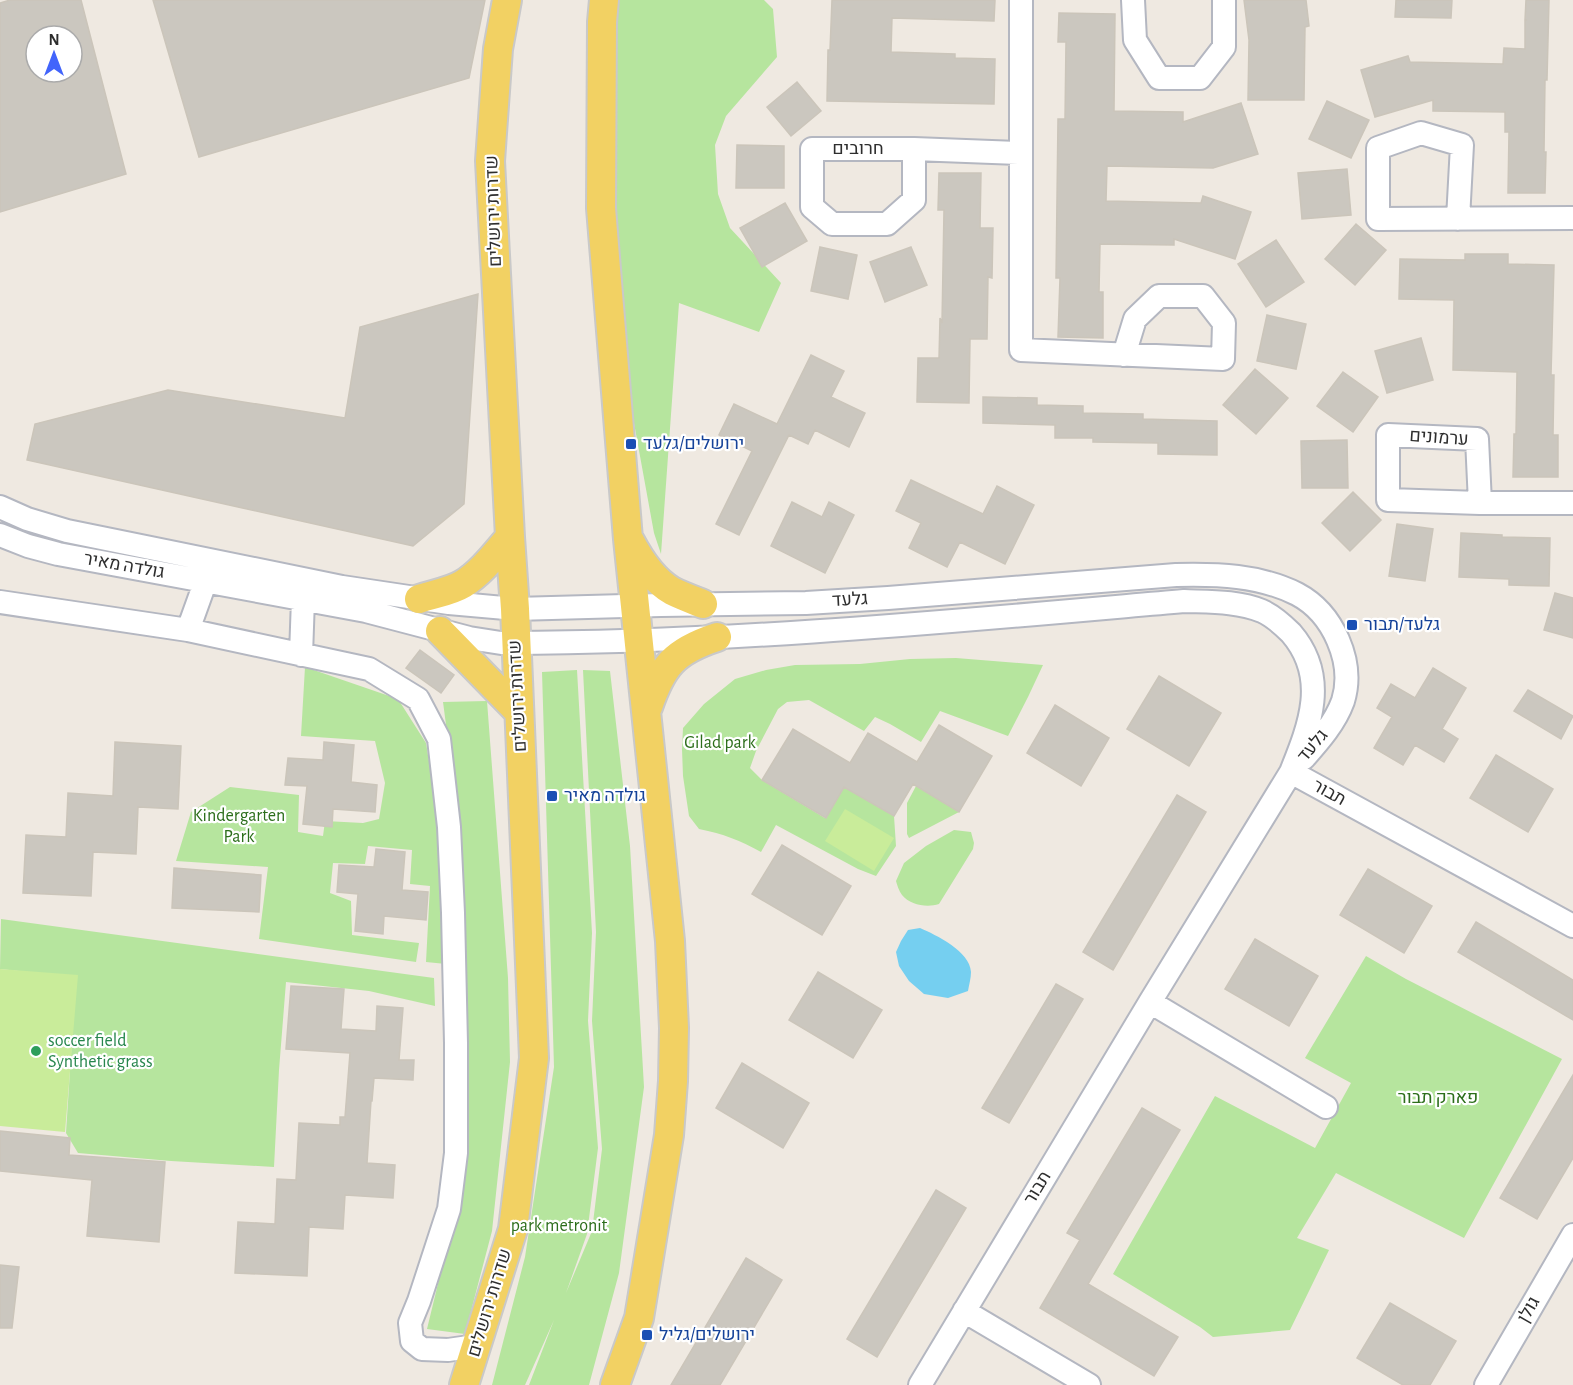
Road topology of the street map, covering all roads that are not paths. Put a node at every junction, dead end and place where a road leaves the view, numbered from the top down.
1 (507, 0) edge
2 (604, 0) edge
3 (1021, 0) edge
4 (1133, 0) edge
5 (1224, 0) edge
6 (914, 150) junction
7 (1021, 153) junction
8 (1573, 218) edge
9 (1458, 219) junction
10 (1124, 355) junction
11 (1480, 503) junction
12 (1573, 503) edge
13 (0, 507) edge
14 (0, 535) edge
15 (510, 537) junction
16 (628, 538) junction
17 (206, 580) junction
18 (303, 599) junction
19 (419, 599) junction
20 (0, 602) edge
21 (703, 604) junction
22 (635, 606) junction
23 (515, 609) junction
24 (188, 630) junction
25 (440, 631) junction
26 (717, 637) junction
27 (639, 640) junction
28 (516, 643) junction
29 (301, 655) junction
30 (519, 712) junction
31 (646, 712) junction
32 (1291, 772) junction
33 (1573, 926) edge
34 (1150, 1002) junction
35 (1326, 1107) dead end
36 (1573, 1235) edge
37 (964, 1311) junction
38 (476, 1346) junction
39 (464, 1385) edge
40 (615, 1385) edge
41 (920, 1385) edge
42 (1089, 1385) edge
43 (1486, 1385) edge

1 - 15 main road, שדרות ירושלים
2 - 16 main road
3 - 7 street
4 - 5 street
6 - 6 street, חרובים
6 - 7 street, חרובים
7 - 10 street
8 - 9 street
9 - 9 street
10 - 10 street
11 - 11 street, ערמונים
11 - 12 street, ערמונים
13 - 19 street, גולדה מאיר
14 - 17 street, גולדה מאיר
15 - 19 main road
15 - 23 main road, שדרות ירושלים
16 - 21 main road
16 - 22 main road
17 - 18 street, גולדה מאיר
17 - 24 street
18 - 25 street, גולדה מאיר
18 - 29 street
19 - 23 street, גולדה מאיר
20 - 24 street
21 - 22 street, גלעד
21 - 32 street, גלעד
22 - 23 street, גולדה מאיר
22 - 27 main road
23 - 28 main road, שדרות ירושלים
24 - 29 street
25 - 28 street, גולדה מאיר
25 - 30 main road
26 - 27 street, גלעד
26 - 31 main road
26 - 32 street, גלעד
27 - 28 street, גולדה מאיר
27 - 31 main road
28 - 30 main road, שדרות ירושלים
29 - 38 street
30 - 38 main road, שדרות ירושלים
31 - 40 main road
32 - 33 street, תבור
32 - 34 street, תבור
34 - 35 street
34 - 37 street, תבור
36 - 43 street, גולן
37 - 41 street, תבור
37 - 42 street
38 - 39 main road, שדרות ירושלים

